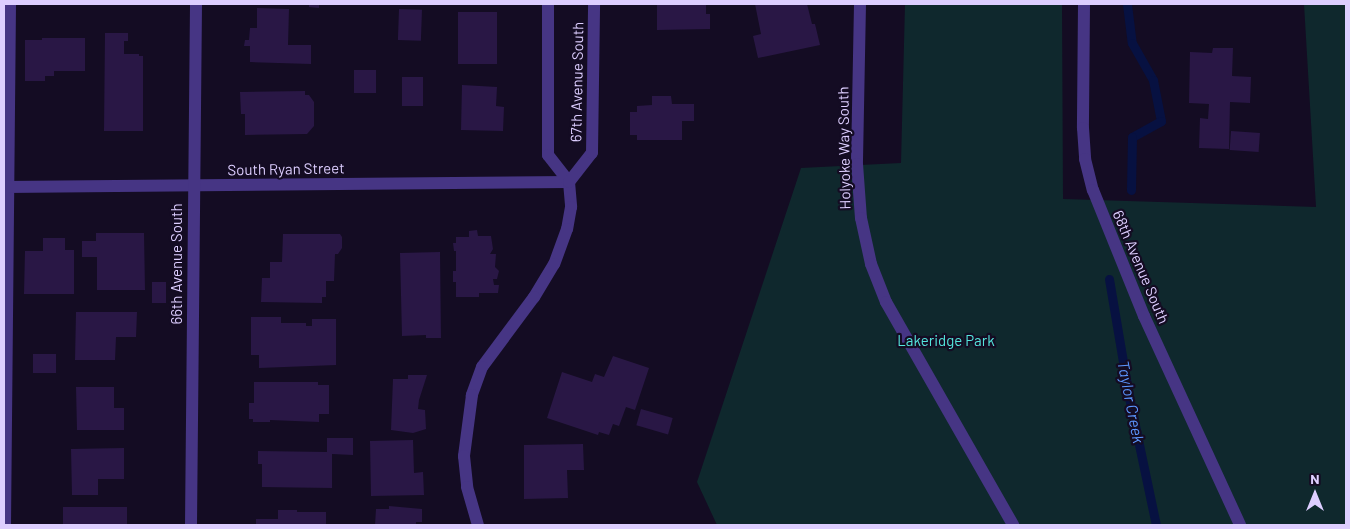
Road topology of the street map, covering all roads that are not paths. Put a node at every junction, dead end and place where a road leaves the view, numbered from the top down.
1 (10, 4) edge
2 (196, 4) edge
3 (548, 4) edge
4 (594, 4) edge
5 (860, 4) edge
6 (1084, 4) edge
7 (569, 182) junction
8 (194, 186) junction
9 (6, 187) edge
10 (5, 525) edge
11 (192, 525) edge
12 (478, 525) edge
13 (1013, 525) edge
14 (1240, 525) edge

1 - 9 street
2 - 8 street, 66th Avenue South
3 - 7 street
4 - 7 street, 67th Avenue South
5 - 13 street, Holyoke Way South
6 - 14 street, 68th Avenue South
7 - 8 street, South Ryan Street
7 - 12 street
8 - 9 street, South Ryan Street
8 - 11 street, 66th Avenue South
9 - 10 street

